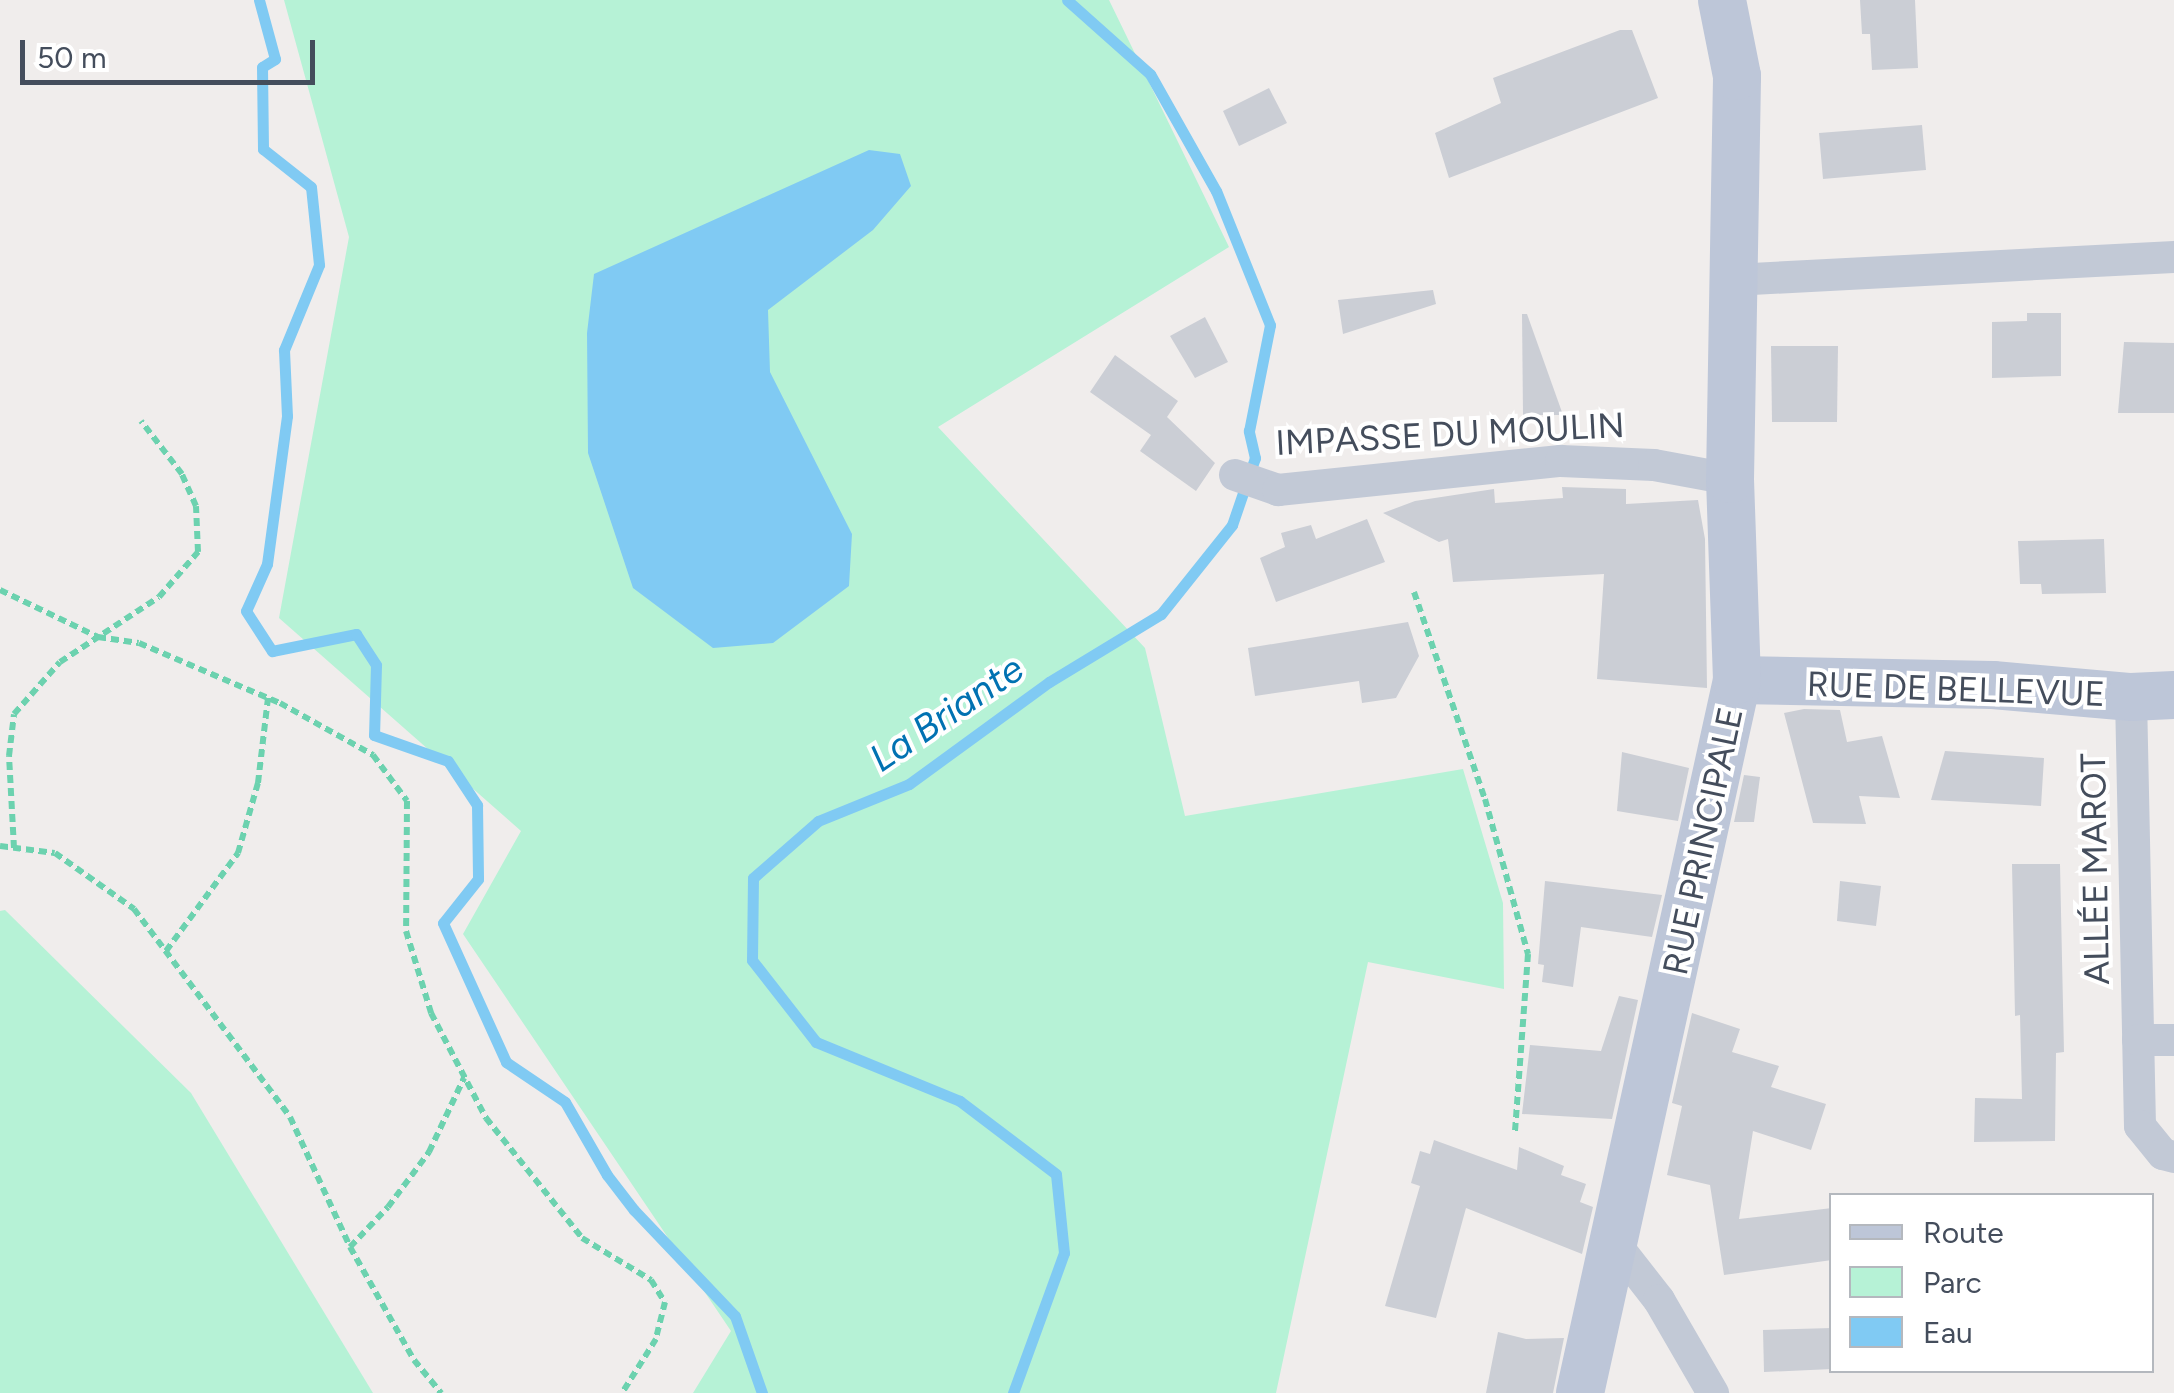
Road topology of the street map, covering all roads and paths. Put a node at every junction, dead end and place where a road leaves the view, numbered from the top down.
1 (1722, 0) edge
2 (2174, 257) edge
3 (1733, 280) junction
4 (141, 422) dead end
5 (1235, 475) dead end
6 (1730, 478) junction
7 (0, 590) edge
8 (1414, 592) dead end
9 (98, 637) junction
10 (1737, 680) junction
11 (2152, 696) edge
12 (268, 698) junction
13 (0, 846) edge
14 (14, 848) junction
15 (166, 951) junction
16 (2138, 1040) junction
17 (2174, 1040) edge
18 (464, 1077) junction
19 (1515, 1133) dead end
20 (2174, 1157) edge
21 (1612, 1241) junction
22 (350, 1247) junction
23 (442, 1393) edge
24 (622, 1393) edge
25 (1580, 1393) edge
26 (1713, 1393) edge

1 - 3 street, RUE PRINCIPALE
2 - 3 street
3 - 6 street, RUE PRINCIPALE
4 - 9 path
5 - 6 street, IMPASSE DU MOULIN
6 - 10 street, RUE PRINCIPALE
7 - 9 path
8 - 19 path
9 - 12 path
9 - 14 path
10 - 11 street, RUE DE BELLEVUE
10 - 21 street, RUE PRINCIPALE
11 - 16 street, ALLÉE MAROT
12 - 15 path
12 - 18 path
13 - 14 path
14 - 15 path
15 - 22 path
16 - 17 street
16 - 20 street, ALLÉE MAROT
18 - 22 path
18 - 24 path
21 - 25 street, RUE PRINCIPALE
21 - 26 street
22 - 23 path

